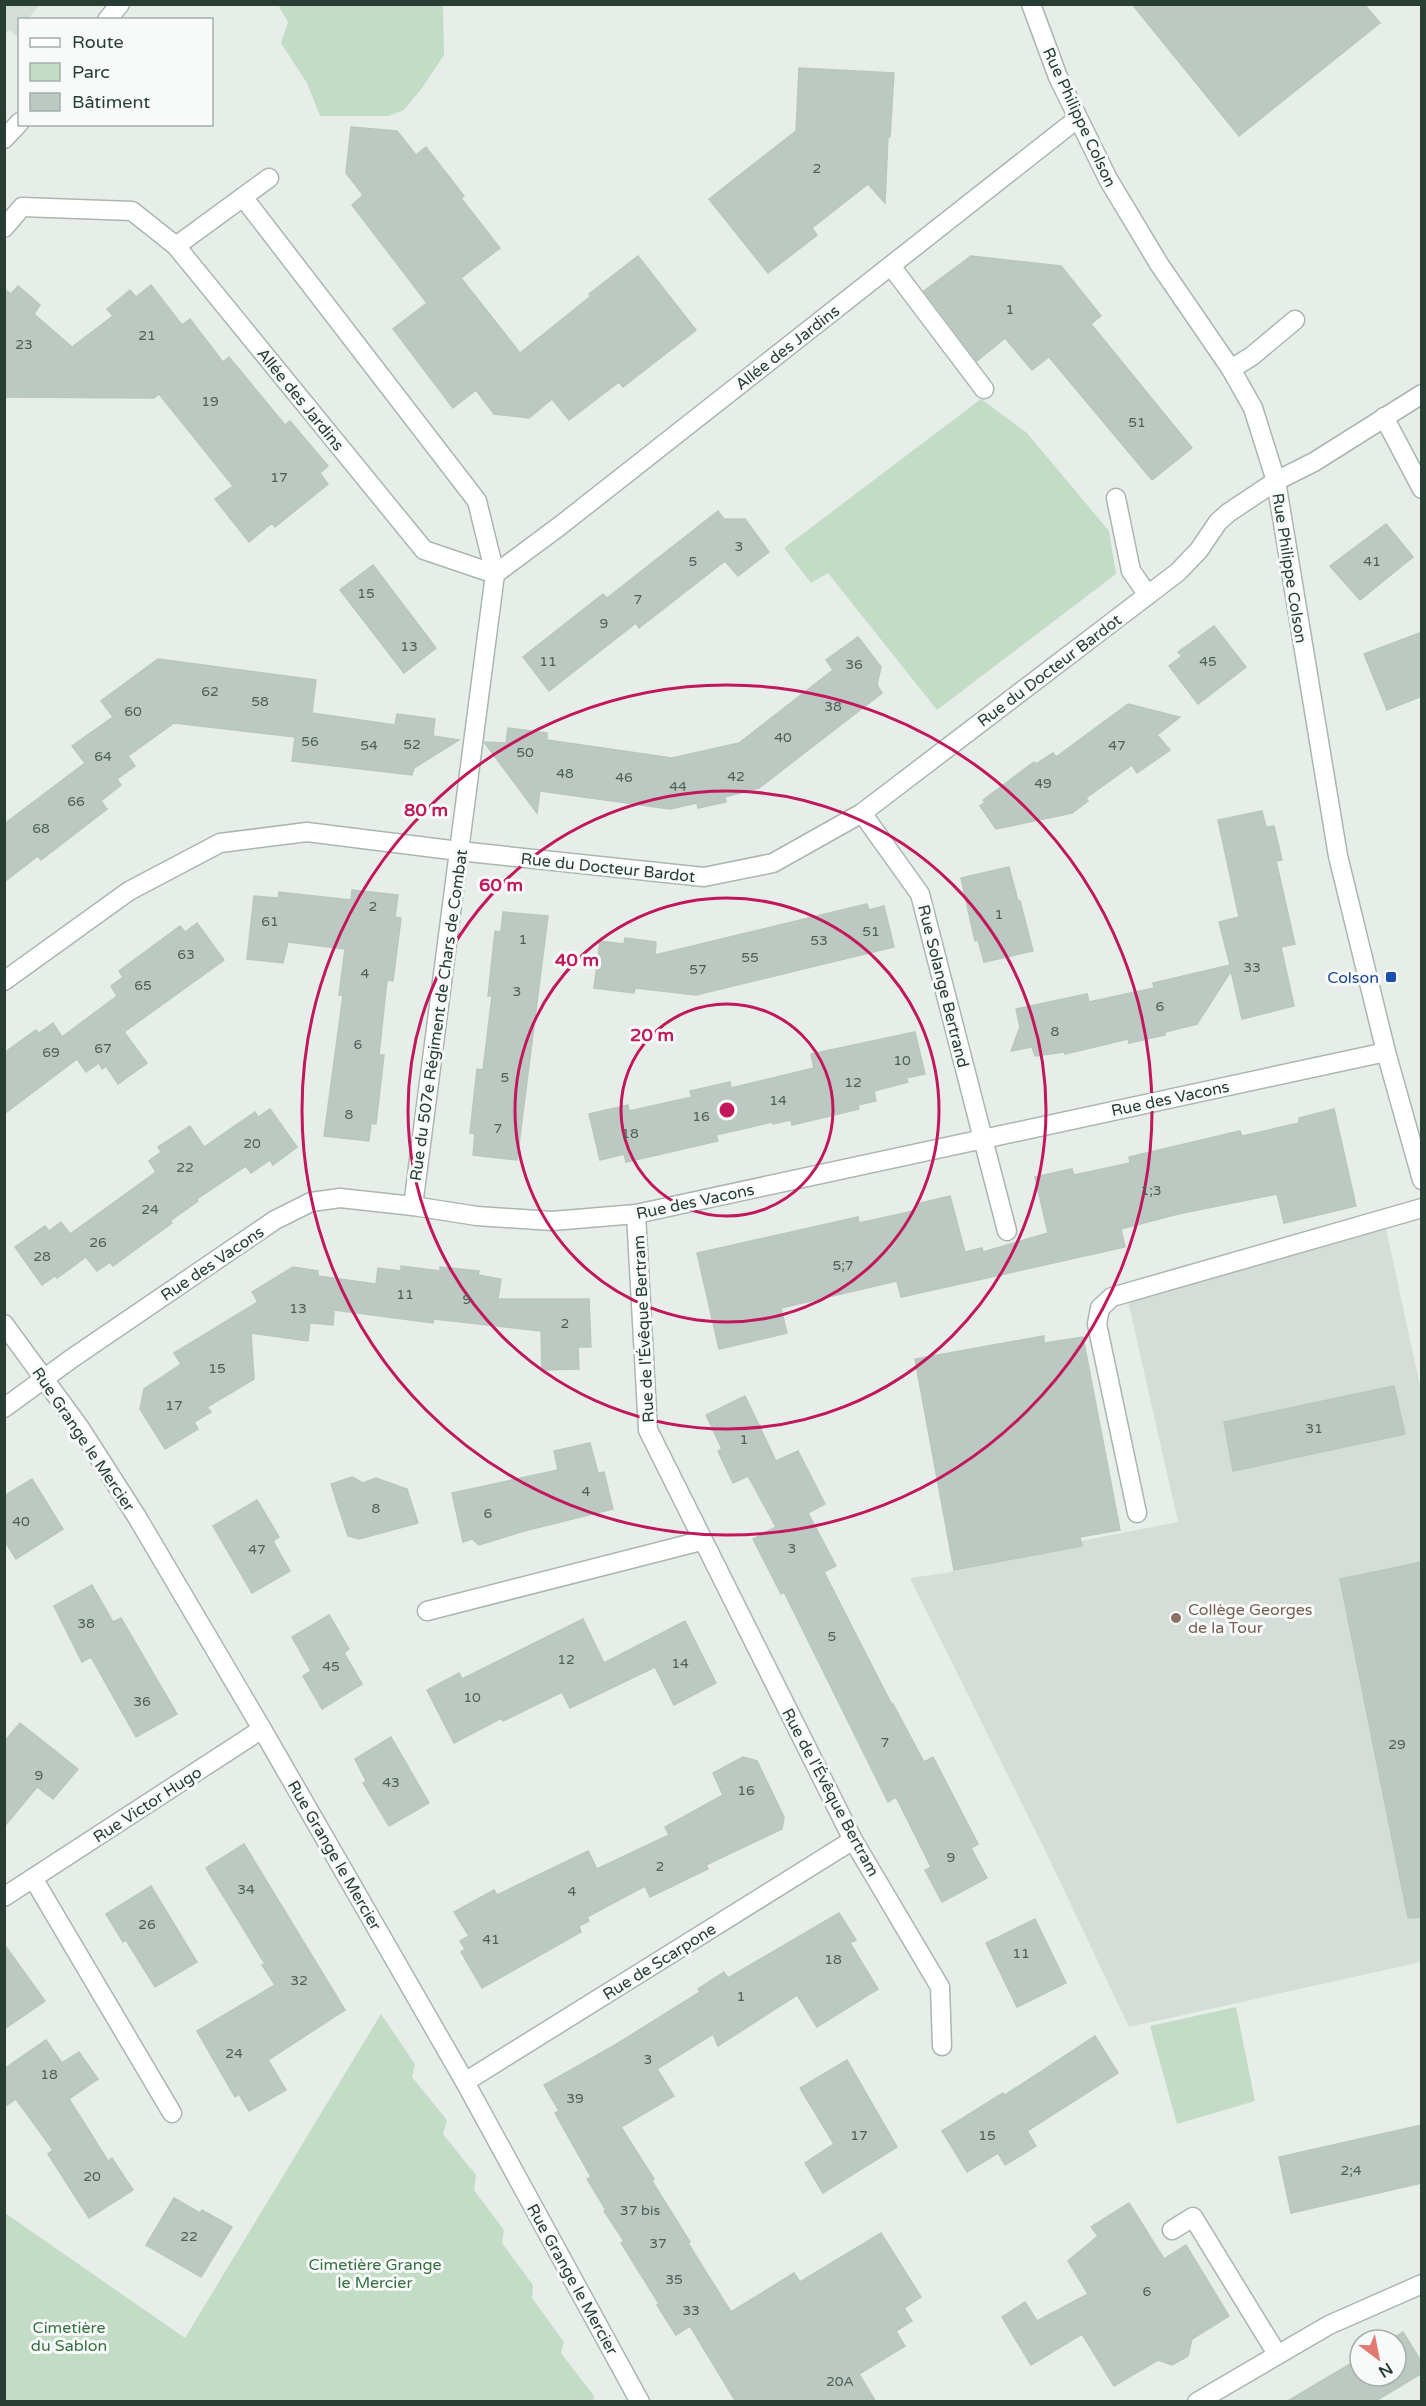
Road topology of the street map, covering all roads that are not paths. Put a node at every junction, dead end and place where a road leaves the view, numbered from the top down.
1 (120, 4) edge
2 (1031, 4) edge
3 (109, 18) edge
4 (1077, 119) junction
5 (18, 124) edge
6 (4, 139) edge
7 (269, 177) dead end
8 (243, 197) junction
9 (4, 228) edge
10 (176, 246) junction
11 (891, 266) junction
12 (1295, 320) dead end
13 (1231, 369) junction
14 (984, 389) dead end
15 (1422, 394) edge
16 (1384, 417) junction
17 (1276, 481) junction
18 (1422, 489) edge
19 (1116, 498) dead end
20 (495, 574) junction
21 (1148, 595) junction
22 (862, 813) junction
23 (459, 851) junction
24 (4, 981) edge
25 (1386, 1052) junction
26 (982, 1139) junction
27 (1422, 1180) edge
28 (412, 1206) junction
29 (1422, 1208) edge
30 (636, 1214) junction
31 (1007, 1231) dead end
32 (4, 1324) edge
33 (45, 1379) junction
34 (4, 1408) edge
35 (1137, 1513) dead end
36 (701, 1541) junction
37 (427, 1611) dead end
38 (262, 1729) junction
39 (853, 1840) junction
40 (33, 1878) junction
41 (4, 1897) edge
42 (942, 2046) dead end
43 (465, 2082) junction
44 (172, 2114) dead end
45 (1172, 2230) dead end
46 (1422, 2284) edge
47 (1277, 2354) junction
48 (640, 2402) edge
49 (1197, 2402) edge

1 - 3 street
2 - 4 street, Rue Philippe Colson
4 - 11 street, Allée des Jardins
4 - 13 street, Rue Philippe Colson
5 - 6 street
7 - 8 street
8 - 10 street
8 - 20 street
9 - 10 street, Allée des Jardins
10 - 20 street, Allée des Jardins
11 - 14 street
11 - 20 street, Allée des Jardins
12 - 13 street
13 - 17 street, Rue Philippe Colson
15 - 16 street, Rue du Docteur Bardot
16 - 17 street, Rue du Docteur Bardot
16 - 18 street
17 - 21 street, Rue du Docteur Bardot
17 - 25 street, Rue Philippe Colson
19 - 21 street
20 - 23 street, Rue du 507e Régiment de Chars de Combat
21 - 22 street, Rue du Docteur Bardot
22 - 23 street, Rue du Docteur Bardot
22 - 26 street, Rue Solange Bertrand
23 - 24 street, Rue du Docteur Bardot
23 - 28 street, Rue du 507e Régiment de Chars de Combat
25 - 26 street, Rue des Vacons
25 - 27 street, Rue Philippe Colson
26 - 30 street, Rue des Vacons
26 - 31 street, Rue Solange Bertrand
28 - 30 street, Rue des Vacons
28 - 33 street, Rue des Vacons
29 - 35 street
30 - 36 street, Rue de l'Évêque Bertram
32 - 33 street, Rue Grange le Mercier
33 - 34 street
33 - 38 street, Rue Grange le Mercier
36 - 37 street
36 - 39 street, Rue de l'Évêque Bertram
38 - 40 street, Rue Victor Hugo
38 - 43 street, Rue Grange le Mercier
39 - 42 street, Rue de l'Évêque Bertram
39 - 43 street, Rue de Scarpone
40 - 41 street, Rue Victor Hugo
40 - 44 street
43 - 48 street, Rue Grange le Mercier
45 - 47 street
46 - 47 street
47 - 49 street

